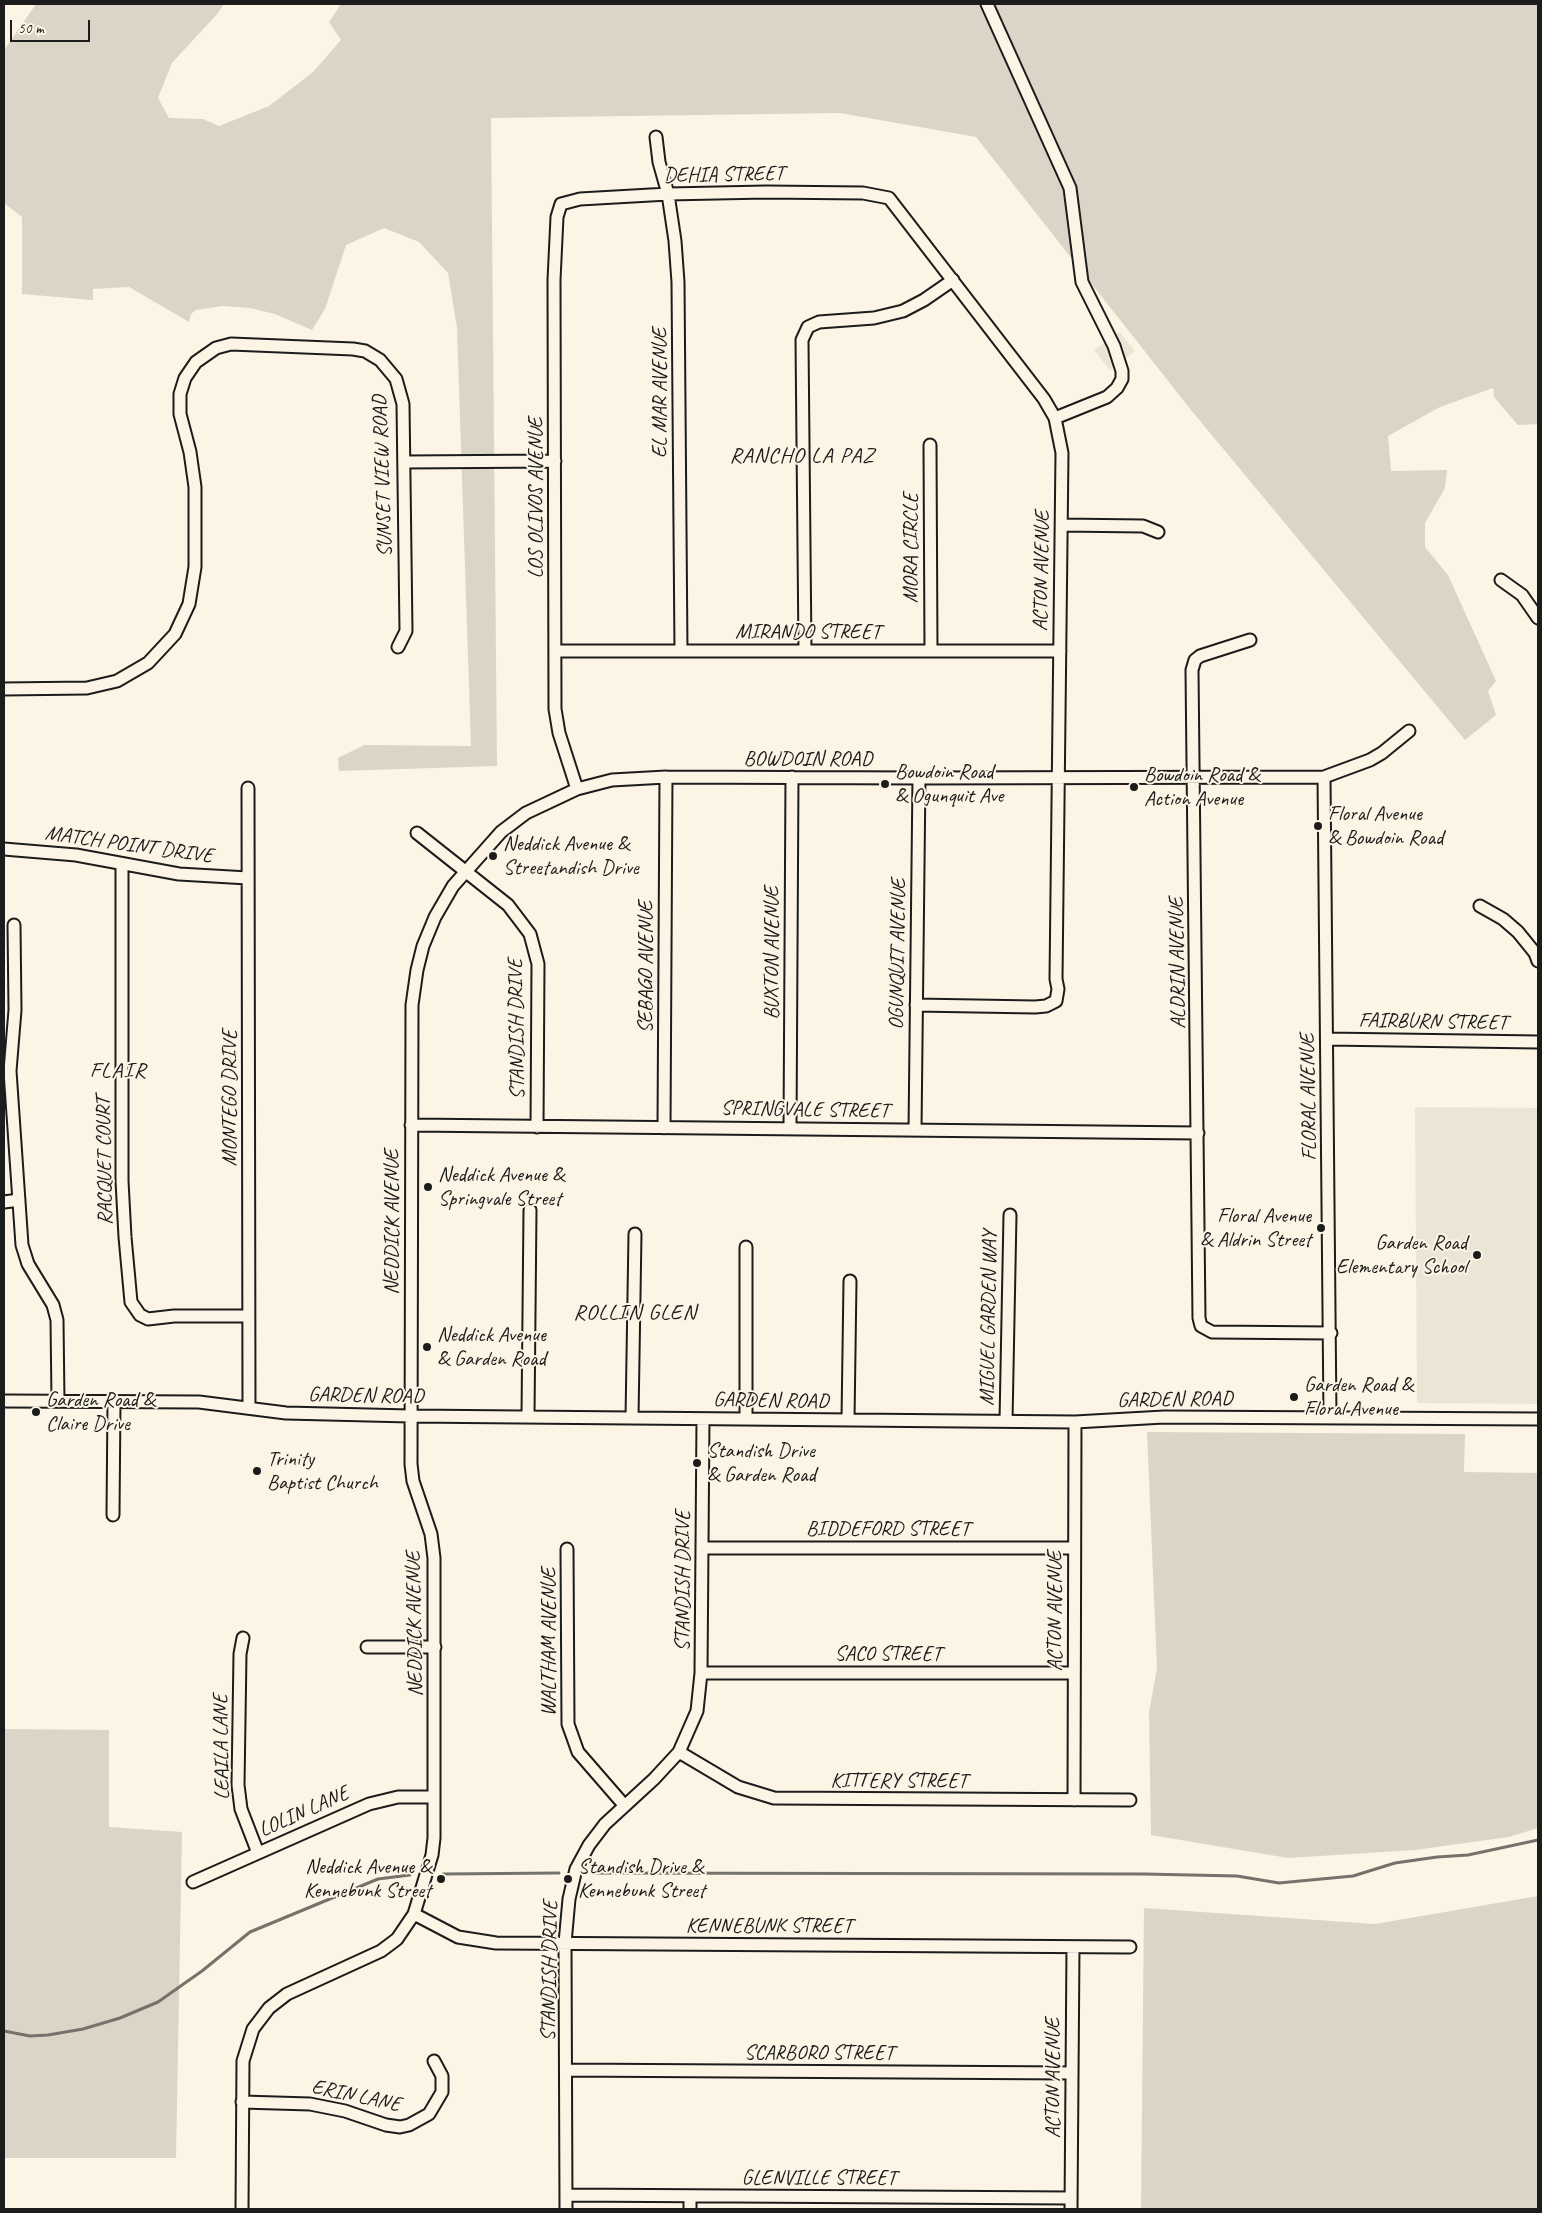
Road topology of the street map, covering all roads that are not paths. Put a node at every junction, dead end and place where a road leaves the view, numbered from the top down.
1 (987, 4) edge
2 (656, 137) dead end
3 (668, 194) junction
4 (889, 198) joint
5 (561, 204) joint
6 (954, 280) junction
7 (1056, 418) junction
8 (930, 445) dead end
9 (555, 461) junction
10 (404, 462) junction
11 (1062, 525) junction
12 (1158, 532) dead end
13 (1501, 580) dead end
14 (1538, 618) edge
15 (1250, 640) dead end
16 (398, 648) dead end
17 (556, 651) junction
18 (681, 651) junction
19 (805, 651) junction
20 (931, 651) junction
21 (1060, 651) junction
22 (4, 689) edge
23 (1409, 731) dead end
24 (666, 777) junction
25 (792, 777) junction
26 (1324, 777) junction
27 (918, 778) junction
28 (1059, 778) junction
29 (1195, 778) junction
30 (248, 788) dead end
31 (577, 789) junction
32 (417, 833) dead end
33 (4, 849) edge
34 (122, 864) junction
35 (465, 872) junction
36 (248, 878) junction
37 (1480, 906) dead end
38 (14, 926) dead end
39 (1538, 961) edge
40 (916, 1005) junction
41 (9, 1009) edge
42 (1327, 1039) junction
43 (1538, 1042) edge
44 (8, 1108) edge
45 (411, 1126) junction
46 (537, 1126) junction
47 (664, 1128) junction
48 (790, 1129) junction
49 (915, 1130) junction
50 (1198, 1133) junction
51 (19, 1200) junction
52 (4, 1202) edge
53 (530, 1210) dead end
54 (1010, 1215) dead end
55 (636, 1234) dead end
56 (746, 1247) dead end
57 (850, 1281) dead end
58 (248, 1316) junction
59 (1331, 1333) junction
60 (4, 1401) edge
61 (58, 1401) junction
62 (114, 1402) junction
63 (249, 1408) junction
64 (410, 1416) junction
65 (528, 1416) junction
66 (1330, 1417) junction
67 (632, 1418) junction
68 (703, 1419) junction
69 (746, 1419) junction
70 (1538, 1419) edge
71 (848, 1420) junction
72 (1006, 1421) junction
73 (1075, 1422) junction
74 (113, 1515) dead end
75 (702, 1548) junction
76 (1073, 1548) junction
77 (567, 1549) dead end
78 (243, 1638) dead end
79 (367, 1647) dead end
80 (435, 1647) junction
81 (701, 1673) junction
82 (1074, 1673) junction
83 (678, 1752) junction
84 (434, 1796) junction
85 (1074, 1800) junction
86 (1130, 1800) dead end
87 (624, 1805) junction
88 (258, 1853) junction
89 (193, 1882) dead end
90 (414, 1914) junction
91 (565, 1943) junction
92 (1073, 1947) junction
93 (1130, 1947) dead end
94 (434, 2061) dead end
95 (566, 2070) junction
96 (1072, 2073) junction
97 (242, 2102) junction
98 (566, 2195) junction
99 (690, 2196) junction
100 (817, 2196) junction
101 (944, 2203) edge
102 (1071, 2204) edge
103 (242, 2209) edge
104 (566, 2209) edge
105 (690, 2209) edge
106 (817, 2209) edge

1 - 7 street
2 - 3 street, EL MAR AVENUE
3 - 4 street, DEHIA STREET
3 - 5 street, DEHIA STREET
3 - 18 street, EL MAR AVENUE
4 - 6 street, ACTON AVENUE
5 - 9 street, LOS OLIVOS AVENUE
6 - 7 street, ACTON AVENUE
6 - 19 street
7 - 11 street, ACTON AVENUE
8 - 20 street, MORA CIRCLE
9 - 10 street
9 - 17 street, LOS OLIVOS AVENUE
10 - 16 street, SUNSET VIEW ROAD
10 - 22 street, SUNSET VIEW ROAD
11 - 12 street
11 - 21 street, ACTON AVENUE
13 - 14 street
15 - 29 street, ALDRIN AVENUE
17 - 18 street, MIRANDO STREET
17 - 31 street, LOS OLIVOS AVENUE
18 - 19 street, MIRANDO STREET
19 - 20 street, MIRANDO STREET
20 - 21 street, MIRANDO STREET
21 - 28 street, ACTON AVENUE
23 - 26 street, BOWDOIN ROAD
24 - 25 street, BOWDOIN ROAD
24 - 31 street, BOWDOIN ROAD
24 - 47 street, SEBAGO AVENUE
25 - 27 street, BOWDOIN ROAD
25 - 48 street, BUXTON AVENUE
26 - 29 street, BOWDOIN ROAD
26 - 42 street, FLORAL AVENUE
27 - 28 street, BOWDOIN ROAD
27 - 40 street, OGUNQUIT AVENUE
28 - 29 street, BOWDOIN ROAD
28 - 40 street, ACTON AVENUE
29 - 50 street, ALDRIN AVENUE
30 - 36 street, MONTEGO DRIVE
31 - 35 street, BOWDOIN ROAD
32 - 35 street, STANDISH DRIVE
33 - 34 street, MATCH POINT DRIVE
34 - 36 street, MATCH POINT DRIVE
34 - 58 street, RACQUET COURT
35 - 45 street, NEDDICK AVENUE
35 - 46 street, STANDISH DRIVE
36 - 58 street, MONTEGO DRIVE
37 - 39 street
38 - 41 street
40 - 49 street, OGUNQUIT AVENUE
41 - 44 street
42 - 43 street, FAIRBURN STREET
42 - 59 street, FLORAL AVENUE
44 - 51 street
45 - 46 street, SPRINGVALE STREET
45 - 64 street, NEDDICK AVENUE
46 - 47 street, SPRINGVALE STREET
47 - 48 street, SPRINGVALE STREET
48 - 49 street, SPRINGVALE STREET
49 - 50 street, SPRINGVALE STREET
50 - 59 street, ALDRIN AVENUE
51 - 52 street
51 - 61 street
53 - 65 street
54 - 72 street, MIGUEL GARDEN WAY
55 - 67 street
56 - 69 street
57 - 71 street
58 - 63 street, MONTEGO DRIVE
59 - 66 street, FLORAL AVENUE
60 - 61 street, GARDEN ROAD
61 - 62 street, GARDEN ROAD
62 - 63 street, GARDEN ROAD
62 - 74 street
63 - 64 street, GARDEN ROAD
64 - 65 street, GARDEN ROAD
64 - 80 street, NEDDICK AVENUE
65 - 67 street, GARDEN ROAD
66 - 70 street, GARDEN ROAD
66 - 73 street, GARDEN ROAD
67 - 68 street, GARDEN ROAD
68 - 69 street, GARDEN ROAD
68 - 75 street, STANDISH DRIVE
69 - 71 street, GARDEN ROAD
71 - 72 street, GARDEN ROAD
72 - 73 street, GARDEN ROAD
73 - 76 street, ACTON AVENUE
75 - 76 street, BIDDEFORD STREET
75 - 81 street, STANDISH DRIVE
76 - 82 street, ACTON AVENUE
77 - 87 street, WALTHAM AVENUE
78 - 88 street, LEAILA LANE
79 - 80 street
80 - 84 street, NEDDICK AVENUE
81 - 82 street, SACO STREET
81 - 83 street, STANDISH DRIVE
82 - 85 street, ACTON AVENUE
83 - 85 street, KITTERY STREET
83 - 87 street, STANDISH DRIVE
84 - 88 street, LOLIN LANE
84 - 90 street, NEDDICK AVENUE
85 - 86 street, KITTERY STREET
87 - 91 street, STANDISH DRIVE
88 - 89 street, LOLIN LANE
90 - 91 street, KENNEBUNK STREET
90 - 97 street, NEDDICK AVENUE
91 - 92 street, KENNEBUNK STREET
91 - 95 street, STANDISH DRIVE
92 - 93 street, KENNEBUNK STREET
92 - 96 street, ACTON AVENUE
94 - 97 street, ERIN LANE
95 - 96 street, SCARBORO STREET
95 - 98 street, STANDISH DRIVE
96 - 102 street, ACTON AVENUE
97 - 103 street, NEDDICK AVENUE
98 - 99 street, GLENVILLE STREET
98 - 104 street, STANDISH DRIVE
99 - 100 street, GLENVILLE STREET
99 - 105 street
100 - 101 street, GLENVILLE STREET
100 - 106 street
101 - 102 street, GLENVILLE STREET

